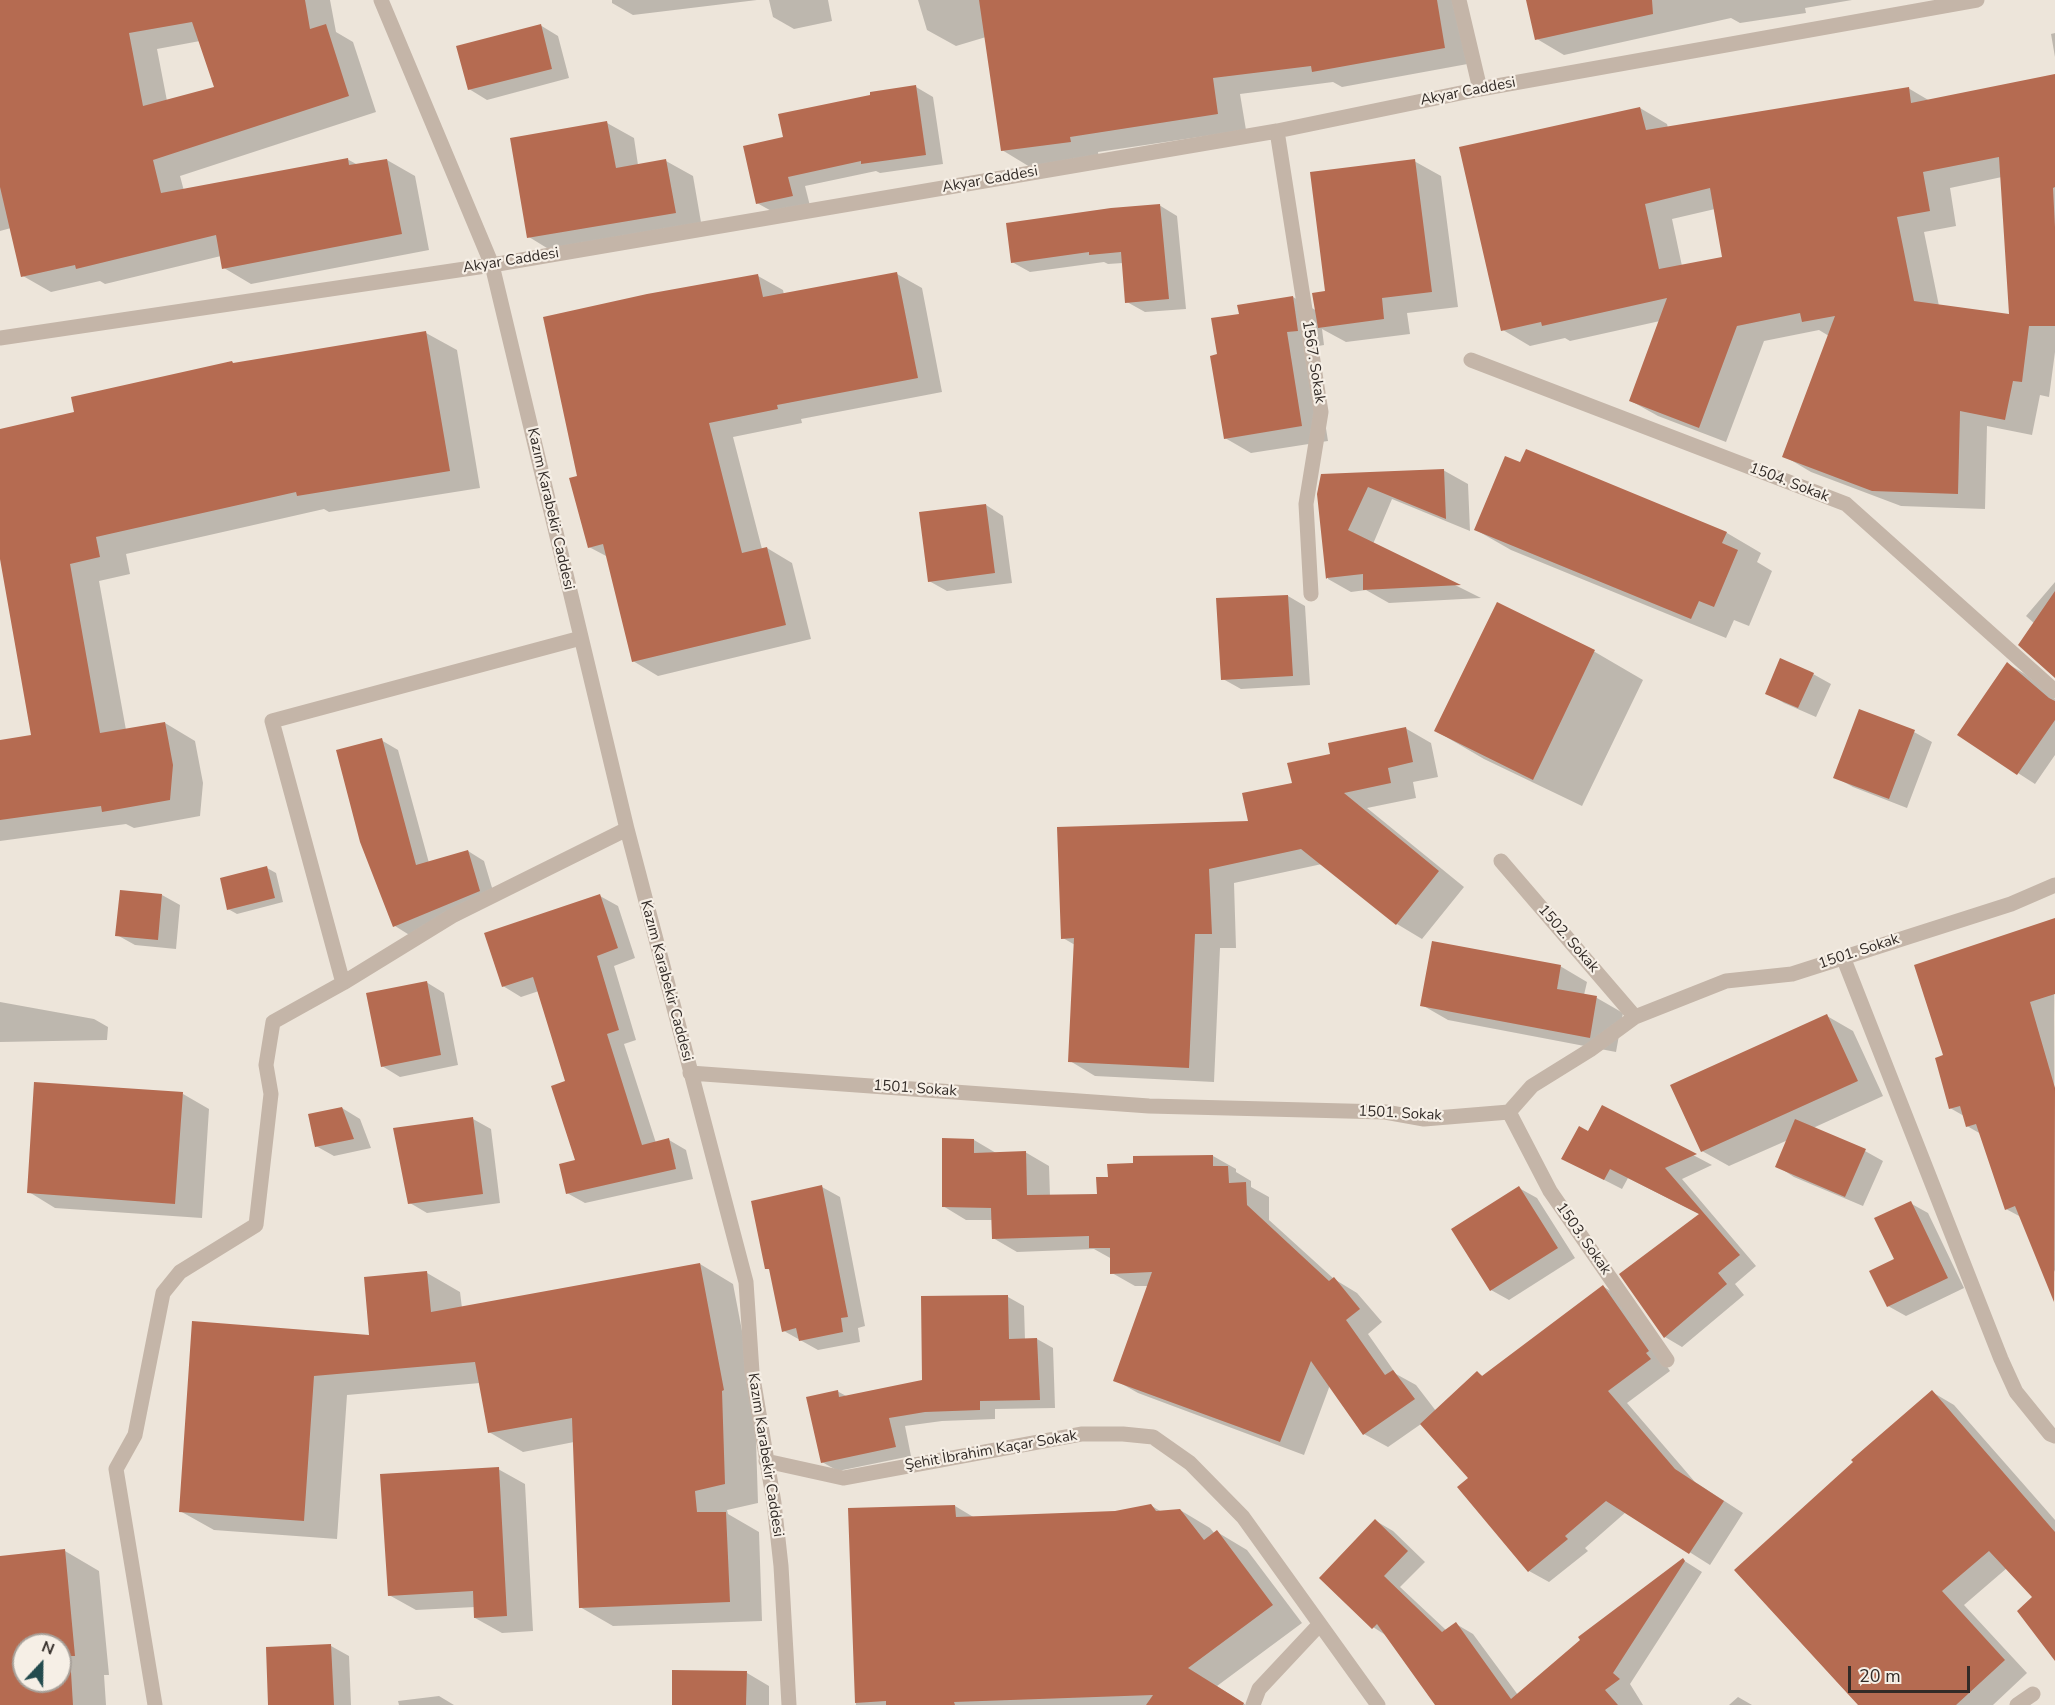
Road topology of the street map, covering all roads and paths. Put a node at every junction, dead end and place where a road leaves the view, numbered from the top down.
1 (381, 0) edge
2 (1459, 0) edge
3 (1977, 0) edge
4 (1480, 89) junction
5 (1278, 130) junction
6 (492, 265) junction
7 (0, 338) edge
8 (1471, 360) dead end
9 (1311, 594) dead end
10 (581, 638) junction
11 (2055, 691) edge
12 (627, 829) junction
13 (1501, 861) dead end
14 (2055, 885) edge
15 (1843, 957) junction
16 (343, 983) junction
17 (1635, 1017) junction
18 (690, 1073) junction
19 (1509, 1112) junction
20 (1667, 1360) dead end
21 (2055, 1436) edge
22 (766, 1461) junction
23 (1319, 1625) junction
24 (2033, 1694) dead end
25 (155, 1705) edge
26 (789, 1705) edge
27 (1253, 1705) edge
28 (1378, 1705) edge
29 (2017, 1705) edge

1 - 6 street, Kazım Karabekir Caddesi
2 - 4 street
3 - 4 street, Akyar Caddesi
4 - 5 street, Akyar Caddesi
5 - 6 street, Akyar Caddesi
5 - 9 street, 1567. Sokak
6 - 7 street, Akyar Caddesi
6 - 10 street, Kazım Karabekir Caddesi
8 - 11 street, 1504. Sokak
10 - 12 street, Kazım Karabekir Caddesi
10 - 16 street
12 - 16 street
12 - 18 street, Kazım Karabekir Caddesi
13 - 17 street, 1502. Sokak
14 - 15 street, 1501. Sokak
15 - 17 street, 1501. Sokak
15 - 21 street
16 - 25 street
17 - 19 street, 1501. Sokak
18 - 19 street, 1501. Sokak
18 - 22 street, Kazım Karabekir Caddesi
19 - 20 street, 1503. Sokak
22 - 23 street, Şehit İbrahim Kaçar Sokak
22 - 26 street, Kazım Karabekir Caddesi
23 - 27 street
23 - 28 street, Şehit İbrahim Kaçar Sokak
24 - 29 street

